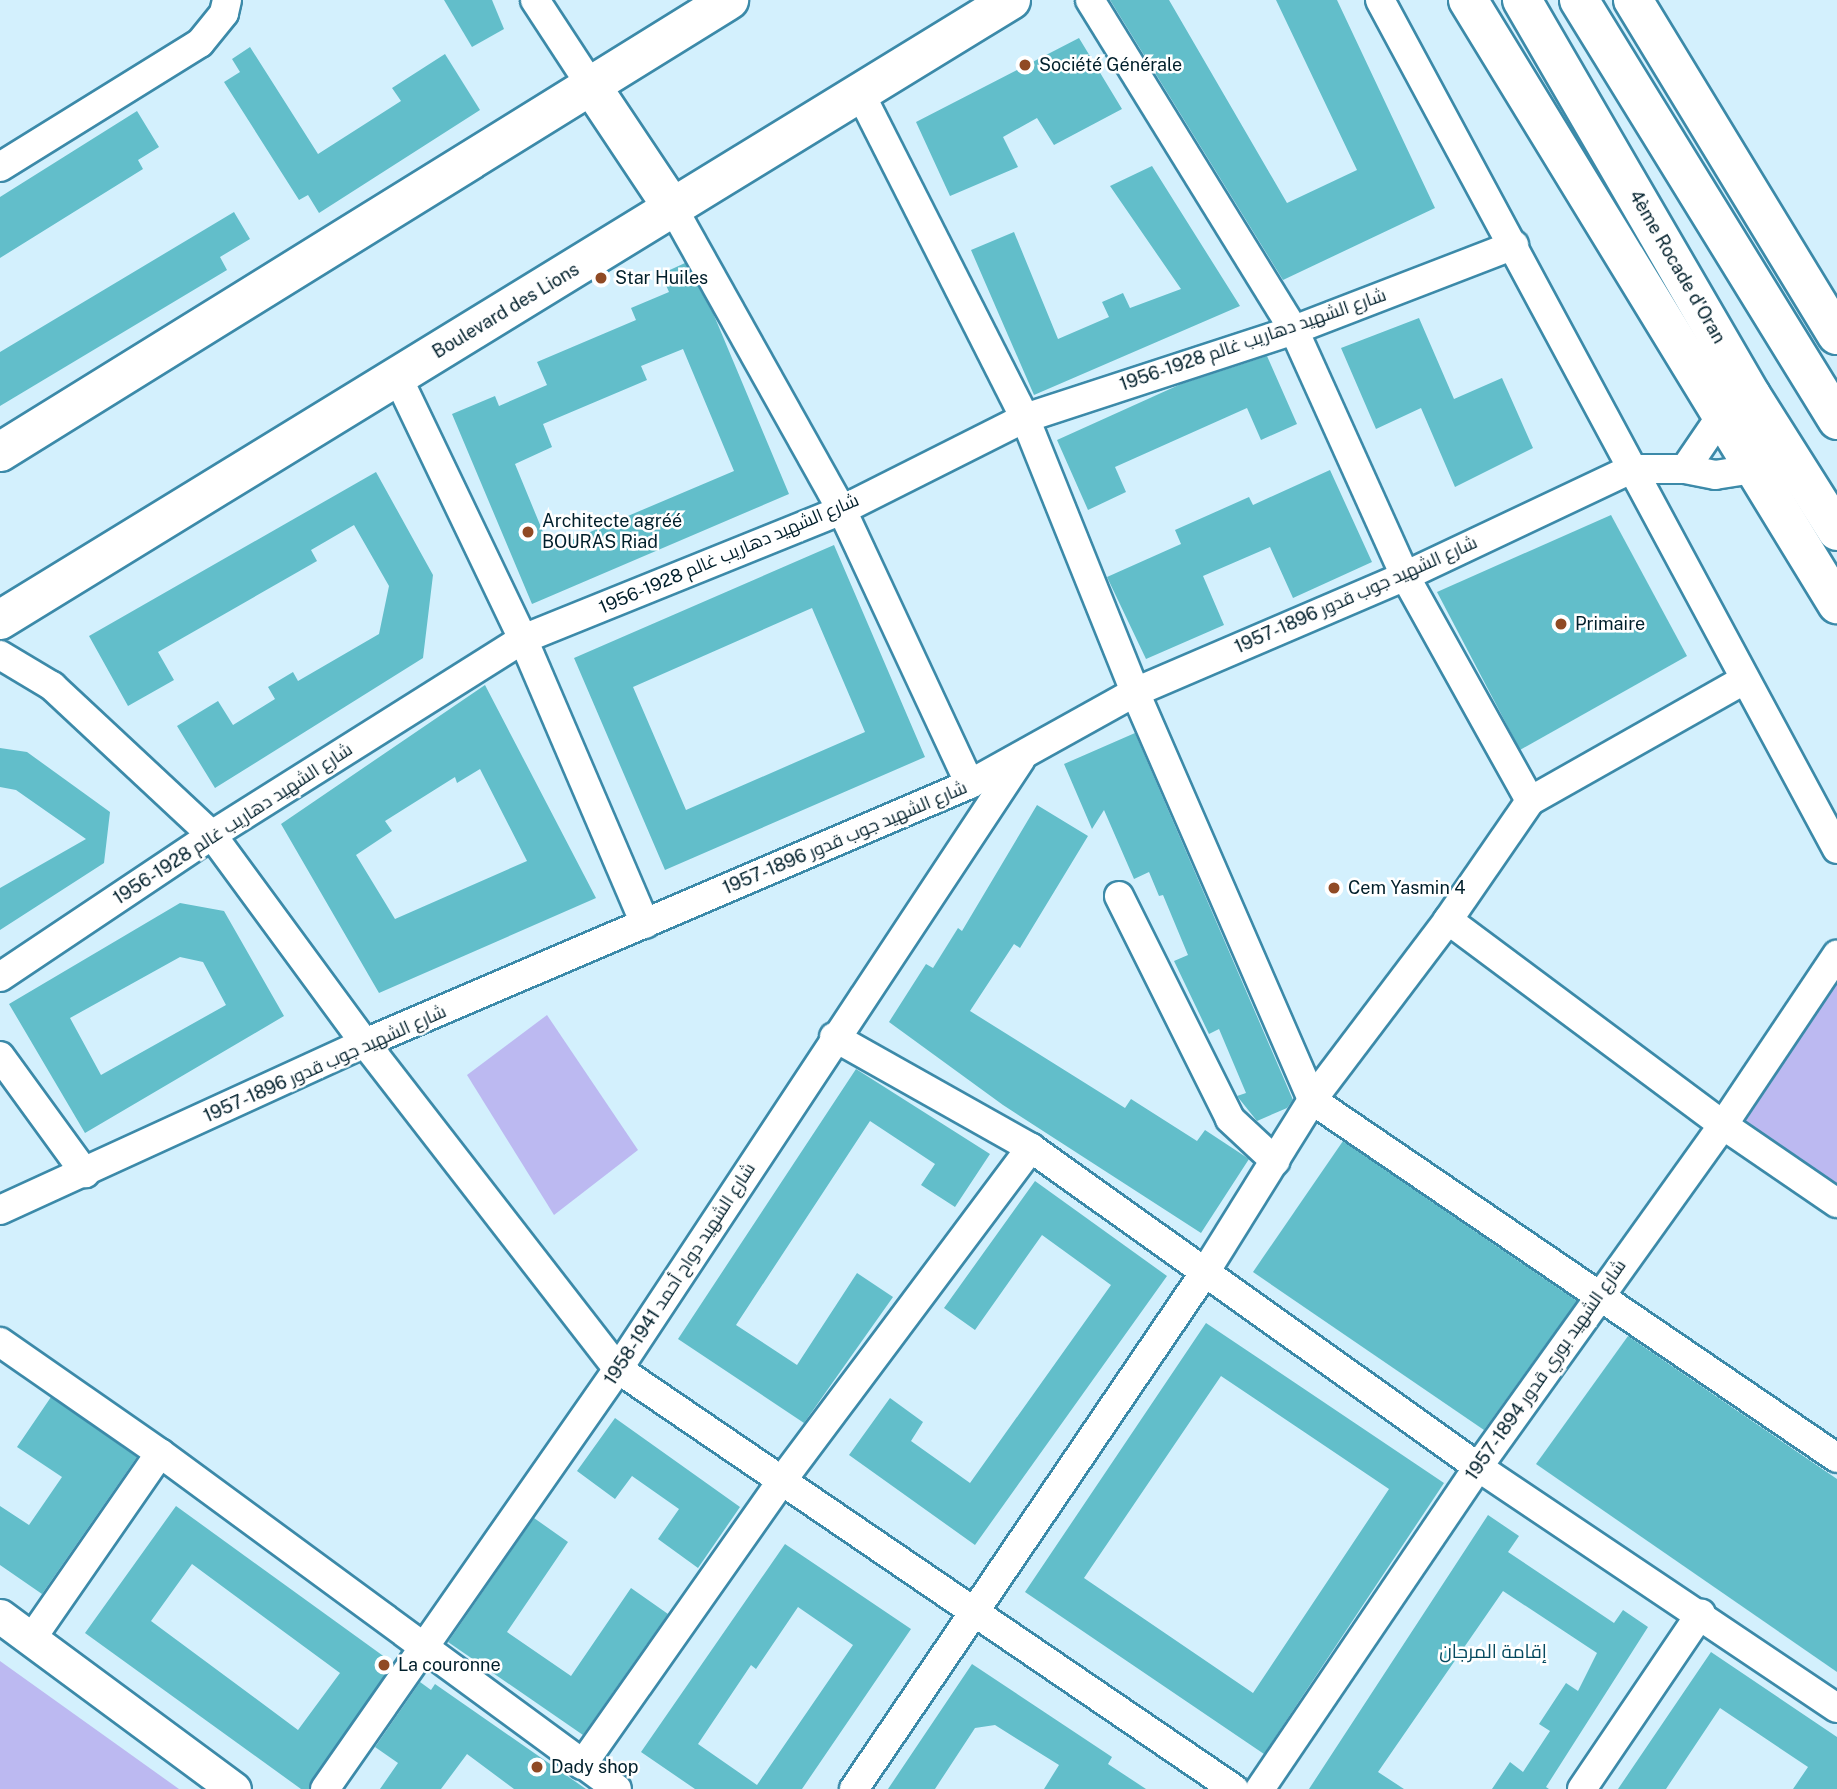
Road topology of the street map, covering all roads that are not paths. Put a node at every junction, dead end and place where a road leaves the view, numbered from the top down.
1 (227, 0) edge
2 (535, 0) edge
3 (729, 0) edge
4 (1011, 0) edge
5 (1090, 0) edge
6 (1380, 0) edge
7 (1468, 0) edge
8 (1522, 0) edge
9 (1579, 0) edge
10 (1633, 0) edge
11 (592, 87) junction
12 (860, 93) junction
13 (0, 167) edge
14 (674, 209) junction
15 (1514, 245) junction
16 (1294, 330) junction
17 (1837, 335) edge
18 (397, 376) junction
19 (1721, 416) junction
20 (1025, 418) junction
21 (1837, 420) edge
22 (0, 452) edge
23 (1631, 469) junction
24 (1685, 469) junction
25 (1752, 469) junction
26 (842, 510) junction
27 (1837, 531) edge
28 (1405, 576) junction
29 (1837, 604) edge
30 (0, 620) edge
31 (523, 639) junction
32 (0, 655) edge
33 (1744, 680) junction
34 (1135, 692) junction
35 (1025, 752) junction
36 (970, 784) junction
37 (1530, 801) junction
38 (212, 835) junction
39 (1837, 849) edge
40 (1119, 897) dead end
41 (1448, 920) junction
42 (645, 925) junction
43 (1837, 955) edge
44 (0, 977) edge
45 (834, 1037) junction
46 (365, 1044) junction
47 (0, 1056) edge
48 (1312, 1100) junction
49 (1723, 1125) junction
50 (1031, 1148) junction
51 (1275, 1161) junction
52 (85, 1173) junction
53 (1837, 1203) edge
54 (0, 1210) edge
55 (1207, 1269) junction
56 (1598, 1294) junction
57 (0, 1342) edge
58 (618, 1369) junction
59 (160, 1453) junction
60 (1837, 1458) edge
61 (1478, 1467) junction
62 (780, 1483) junction
63 (1701, 1613) junction
64 (974, 1615) junction
65 (0, 1616) edge
66 (32, 1638) junction
67 (421, 1648) junction
68 (1837, 1708) edge
69 (582, 1765) junction
70 (234, 1789) edge
71 (325, 1789) edge
72 (617, 1789) edge
73 (854, 1789) edge
74 (1234, 1789) edge
75 (1260, 1789) edge
76 (1582, 1789) edge

1 - 13 street
2 - 11 street
3 - 11 main road
4 - 12 main road, Boulevard des Lions
5 - 16 street
6 - 15 street
7 - 19 main road
8 - 27 main road, 4ème Rocade d'Oran
9 - 21 main road
10 - 17 main road
11 - 14 main road
11 - 22 main road
12 - 14 main road, Boulevard des Lions
12 - 20 street
14 - 18 main road, Boulevard des Lions
14 - 26 street
15 - 16 street, شارع الشهيد دهاريب غالم 1928-1956
15 - 23 street
16 - 20 street, شارع الشهيد دهاريب غالم 1928-1956
16 - 28 street
18 - 30 main road, Boulevard des Lions
18 - 31 street
19 - 24 street
19 - 25 main road
20 - 26 street, شارع الشهيد دهاريب غالم 1928-1956
20 - 34 street
23 - 24 street, شارع الشهيد جوب قدور 1896-1957
23 - 28 street, شارع الشهيد جوب قدور 1896-1957
23 - 33 street
24 - 25 street, شارع الشهيد جوب قدور 1896-1957
25 - 29 main road
26 - 31 street, شارع الشهيد دهاريب غالم 1928-1956
26 - 36 street
28 - 34 street, شارع الشهيد جوب قدور 1896-1957
28 - 37 street
31 - 38 street, شارع الشهيد دهاريب غالم 1928-1956
31 - 42 street
32 - 38 street
33 - 37 street
33 - 39 street
34 - 35 street, شارع الشهيد جوب قدور 1896-1957
34 - 48 street
35 - 36 street, شارع الشهيد جوب قدور 1896-1957
35 - 45 street, شارع الشهيد دواح أحمد 1941-1958
36 - 42 street, شارع الشهيد جوب قدور 1896-1957
37 - 41 street
38 - 44 street, شارع الشهيد دهاريب غالم 1928-1956
38 - 46 street
40 - 51 street
41 - 48 street
41 - 49 street
42 - 46 street, شارع الشهيد جوب قدور 1896-1957
43 - 49 street, شارع الشهيد بوري قدور 1894-1957
45 - 50 street
45 - 58 street, شارع الشهيد دواح أحمد 1941-1958
46 - 52 street, شارع الشهيد جوب قدور 1896-1957
46 - 58 street
47 - 52 street
48 - 51 street
48 - 56 street
49 - 53 street
49 - 56 street, شارع الشهيد بوري قدور 1894-1957
50 - 55 street
50 - 62 street
51 - 55 street
52 - 54 street, شارع الشهيد جوب قدور 1896-1957
55 - 61 street
55 - 64 street
56 - 60 street
56 - 61 street, شارع الشهيد بوري قدور 1894-1957
57 - 59 street
58 - 62 street
58 - 67 street, شارع الشهيد دواح أحمد 1941-1958
59 - 66 street
59 - 67 street
61 - 63 street
61 - 75 street, شارع الشهيد بوري قدور 1894-1957
62 - 64 street
62 - 69 street
63 - 68 street
63 - 76 street
64 - 73 street
64 - 74 street
65 - 66 street
66 - 70 street
67 - 69 street
67 - 71 street, شارع الشهيد دواح أحمد 1941-1958
69 - 72 street

